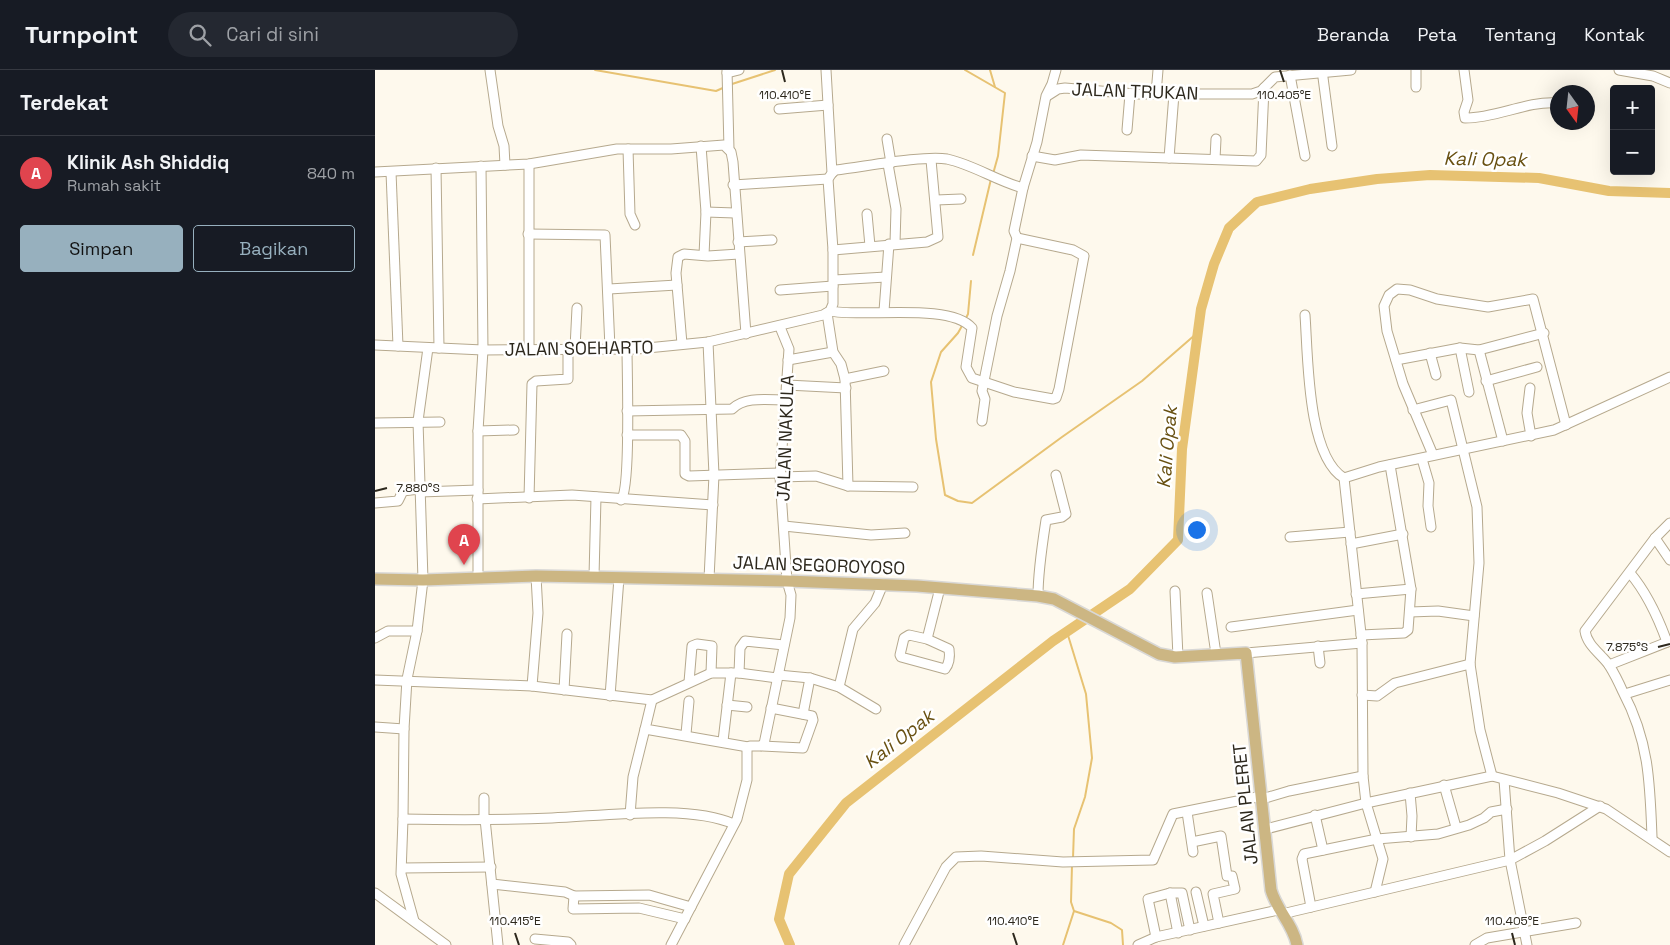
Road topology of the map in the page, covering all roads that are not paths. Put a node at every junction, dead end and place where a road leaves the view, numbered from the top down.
1 (490, 70) edge
2 (739, 70) edge
3 (826, 70) edge
4 (1056, 70) edge
5 (1158, 70) edge
6 (1351, 70) edge
7 (1416, 70) edge
8 (1464, 70) edge
9 (1619, 70) edge
10 (1323, 71) edge
11 (727, 73) edge
12 (1290, 75) junction
13 (1670, 83) edge
14 (1416, 86) dead end
15 (1264, 88) junction
16 (1130, 94) junction
17 (1156, 94) junction
18 (1174, 94) junction
19 (1047, 96) junction
20 (1550, 104) edge
21 (828, 105) junction
22 (779, 109) dead end
23 (1127, 130) dead end
24 (887, 138) dead end
25 (1216, 139) dead end
26 (701, 146) junction
27 (1333, 146) dead end
28 (628, 149) junction
29 (729, 149) junction
30 (1032, 156) junction
31 (1305, 156) dead end
32 (1169, 158) junction
33 (1215, 159) junction
34 (931, 160) junction
35 (889, 163) junction
36 (529, 164) junction
37 (505, 165) junction
38 (481, 166) junction
39 (436, 168) junction
40 (375, 172) edge
41 (391, 172) junction
42 (830, 176) junction
43 (733, 186) junction
44 (1023, 188) junction
45 (961, 199) dead end
46 (936, 200) junction
47 (706, 212) junction
48 (735, 213) junction
49 (867, 214) dead end
50 (635, 225) dead end
51 (528, 234) junction
52 (1017, 238) junction
53 (771, 240) dead end
54 (737, 242) junction
55 (892, 243) junction
56 (870, 246) junction
57 (833, 250) junction
58 (739, 254) junction
59 (704, 255) junction
60 (886, 277) junction
61 (833, 283) junction
62 (677, 285) junction
63 (609, 289) junction
64 (780, 290) dead end
65 (577, 308) dead end
66 (884, 311) junction
67 (828, 312) junction
68 (1305, 315) dead end
69 (780, 326) junction
70 (1544, 333) junction
71 (746, 334) junction
72 (708, 342) junction
73 (682, 344) junction
74 (375, 346) edge
75 (398, 346) junction
76 (428, 348) junction
77 (439, 348) junction
78 (571, 348) junction
79 (610, 348) junction
80 (1460, 348) junction
81 (529, 349) junction
82 (627, 349) junction
83 (483, 350) junction
84 (1479, 350) junction
85 (833, 352) junction
86 (1430, 353) junction
87 (789, 360) junction
88 (1396, 360) junction
89 (1537, 367) dead end
90 (885, 371) dead end
91 (1436, 376) dead end
92 (1670, 377) edge
93 (1486, 381) junction
94 (984, 383) junction
95 (846, 384) junction
96 (787, 385) junction
97 (1530, 388) dead end
98 (1469, 392) dead end
99 (786, 400) junction
100 (713, 410) junction
101 (1413, 410) junction
102 (627, 411) junction
103 (982, 420) dead end
104 (418, 421) junction
105 (440, 422) dead end
106 (375, 423) edge
107 (1566, 425) junction
108 (514, 430) dead end
109 (478, 431) junction
110 (627, 435) junction
111 (1531, 436) junction
112 (1503, 441) junction
113 (1464, 449) junction
114 (1433, 455) junction
115 (1422, 459) junction
116 (1389, 465) junction
117 (713, 475) junction
118 (781, 475) junction
119 (1056, 475) dead end
120 (1344, 478) junction
121 (848, 486) junction
122 (913, 487) dead end
123 (478, 490) junction
124 (419, 491) junction
125 (596, 497) junction
126 (529, 498) junction
127 (477, 500) junction
128 (621, 500) junction
129 (375, 502) edge
130 (713, 505) junction
131 (1670, 523) edge
132 (784, 526) junction
133 (1431, 527) dead end
134 (1350, 532) junction
135 (905, 533) dead end
136 (1403, 534) junction
137 (1290, 537) dead end
138 (1655, 538) junction
139 (1351, 544) junction
140 (1670, 560) edge
141 (1630, 573) junction
142 (536, 576) junction
143 (594, 577) junction
144 (478, 578) junction
145 (619, 578) junction
146 (375, 579) edge
147 (709, 579) junction
148 (423, 580) junction
149 (787, 581) junction
150 (883, 584) junction
151 (940, 588) junction
152 (1411, 589) junction
153 (1175, 591) dead end
154 (1207, 593) dead end
155 (1357, 594) junction
156 (1038, 596) junction
157 (1358, 610) junction
158 (1410, 612) junction
159 (1473, 616) junction
160 (1231, 627) dead end
161 (417, 632) junction
162 (567, 634) dead end
163 (375, 638) edge
164 (927, 639) junction
165 (1361, 639) junction
166 (1668, 641) edge
167 (784, 645) junction
168 (1318, 646) junction
169 (1246, 653) junction
170 (1215, 654) junction
171 (1178, 657) junction
172 (1319, 663) dead end
173 (1470, 664) junction
174 (1609, 665) junction
175 (711, 673) junction
176 (735, 673) junction
177 (778, 676) junction
178 (810, 678) junction
179 (375, 680) edge
180 (407, 680) junction
181 (1670, 680) edge
182 (689, 682) junction
183 (532, 686) junction
184 (839, 687) junction
185 (564, 690) junction
186 (1625, 694) junction
187 (1362, 695) junction
188 (610, 696) junction
189 (652, 700) junction
190 (689, 701) dead end
191 (727, 705) junction
192 (747, 707) dead end
193 (771, 708) junction
194 (876, 709) dead end
195 (803, 714) junction
196 (375, 727) edge
197 (404, 729) junction
198 (645, 729) junction
199 (686, 734) junction
200 (723, 741) junction
201 (748, 746) junction
202 (763, 746) junction
203 (1363, 776) junction
204 (1492, 776) junction
205 (1504, 780) junction
206 (1444, 786) junction
207 (1410, 793) junction
208 (1262, 797) junction
209 (483, 798) dead end
210 (1366, 803) junction
211 (1599, 806) junction
212 (1507, 809) junction
213 (1187, 812) junction
214 (631, 814) junction
215 (1315, 815) junction
216 (403, 819) junction
217 (485, 819) junction
218 (734, 824) junction
219 (1456, 827) junction
220 (1266, 829) junction
221 (1411, 837) junction
222 (1652, 838) junction
223 (1377, 840) junction
224 (1323, 850) junction
225 (1670, 852) edge
226 (1510, 860) junction
227 (491, 867) junction
228 (401, 868) junction
229 (493, 884) junction
230 (1196, 892) dead end
231 (1375, 892) junction
232 (375, 893) edge
233 (1170, 893) junction
234 (575, 896) junction
235 (691, 907) junction
236 (1311, 907) junction
237 (1283, 916) junction
238 (685, 919) junction
239 (414, 922) junction
240 (1219, 923) junction
241 (1575, 923) dead end
242 (1204, 926) junction
243 (1190, 930) junction
244 (1525, 932) junction
245 (1178, 933) junction
246 (1156, 936) junction
247 (535, 940) dead end
248 (1485, 942) edge
249 (446, 945) edge
250 (498, 945) edge
251 (571, 945) edge
252 (671, 945) edge
253 (904, 945) edge
254 (1138, 945) edge
255 (1297, 945) edge
256 (1475, 945) edge
257 (1527, 945) edge

1 - 37 street
2 - 11 street
3 - 21 street
4 - 19 street
5 - 17 street
6 - 10 street
7 - 14 street
8 - 20 street
9 - 13 street
10 - 12 street
10 - 27 street
11 - 29 street
12 - 15 street
12 - 31 street
15 - 18 street, JALAN TRUKAN
15 - 33 street
16 - 17 street, JALAN TRUKAN
16 - 19 street, JALAN TRUKAN
16 - 23 street
17 - 18 street, JALAN TRUKAN
18 - 32 street
19 - 30 street, JALAN TRUKAN
21 - 22 street
21 - 42 street
24 - 35 street
25 - 33 street
26 - 28 street
26 - 29 street
26 - 47 street
28 - 36 street
28 - 50 street
29 - 43 street
30 - 32 street
30 - 44 street, JALAN TRUKAN
32 - 33 street
34 - 35 street
34 - 44 street
34 - 46 street
35 - 42 street
35 - 55 street
36 - 37 street
36 - 51 street
37 - 38 street
38 - 39 street
38 - 83 street
39 - 41 street
39 - 77 street
40 - 41 street
41 - 75 street
42 - 43 street
42 - 57 street
43 - 48 street
44 - 52 street, JALAN TRUKAN
45 - 46 street
46 - 55 street
47 - 48 street
47 - 59 street
48 - 54 street
49 - 56 street
51 - 63 street
51 - 81 street
52 - 94 street, JALAN TRUKAN
52 - 94 street
53 - 54 street
54 - 58 street
55 - 56 street
55 - 60 street
56 - 57 street
57 - 61 street
58 - 59 street
58 - 71 street
59 - 62 street
60 - 61 street
60 - 66 street
61 - 64 street
61 - 67 street
62 - 63 street
62 - 73 street
63 - 79 street
65 - 78 street
66 - 67 street, JALAN SOEHARTO
66 - 94 street, JALAN SOEHARTO
67 - 69 street, JALAN SOEHARTO
67 - 85 street
68 - 120 street
69 - 71 street, JALAN SOEHARTO
69 - 87 street, JALAN NAKULA
70 - 84 street
70 - 88 street
70 - 107 street
71 - 72 street, JALAN SOEHARTO
72 - 73 street, JALAN SOEHARTO
72 - 100 street
73 - 82 street, JALAN SOEHARTO
74 - 75 street, JALAN SOEHARTO
75 - 76 street, JALAN SOEHARTO
76 - 77 street, JALAN SOEHARTO
76 - 104 street
77 - 83 street, JALAN SOEHARTO
78 - 79 street, JALAN SOEHARTO
78 - 81 street, JALAN SOEHARTO
78 - 126 street
79 - 82 street, JALAN SOEHARTO
80 - 84 street
80 - 86 street
80 - 98 street
81 - 83 street, JALAN SOEHARTO
82 - 102 street
83 - 109 street
84 - 93 street
85 - 87 street
85 - 95 street
86 - 88 street
86 - 91 street
87 - 96 street, JALAN NAKULA
88 - 101 street
89 - 93 street
90 - 95 street
92 - 107 street
93 - 112 street
94 - 103 street, JALAN TRUKAN
95 - 96 street
95 - 121 street
96 - 99 street, JALAN NAKULA
97 - 111 street
99 - 100 street
99 - 118 street, JALAN NAKULA
100 - 102 street
100 - 117 street
101 - 113 street
101 - 114 street
102 - 110 street
104 - 105 street
104 - 106 street
104 - 124 street
107 - 111 street
108 - 109 street
109 - 123 street
110 - 117 street
110 - 128 street
111 - 112 street
112 - 113 street
113 - 114 street
113 - 159 street
114 - 115 street
115 - 116 street
115 - 133 street
116 - 120 street
116 - 136 street
117 - 118 street
117 - 130 street
118 - 121 street
118 - 132 street, JALAN NAKULA
119 - 156 street
120 - 134 street
121 - 122 street
123 - 124 street
123 - 127 street
124 - 129 street
124 - 148 street
125 - 126 street
125 - 128 street
125 - 143 street
126 - 127 street
127 - 144 street
128 - 130 street
130 - 147 street
131 - 138 street
132 - 135 street
132 - 149 street, JALAN NAKULA
134 - 137 street
134 - 139 street
136 - 139 street
136 - 152 street
138 - 140 street
138 - 141 street
139 - 155 street
141 - 166 street
141 - 174 street
142 - 143 main road, JALAN SEGOROYOSO
142 - 144 main road, JALAN SEGOROYOSO
142 - 183 street
143 - 145 main road, JALAN SEGOROYOSO
144 - 148 main road, JALAN SEGOROYOSO
145 - 147 main road, JALAN SEGOROYOSO
145 - 188 street
146 - 148 main road, JALAN SEGOROYOSO
147 - 149 main road, JALAN SEGOROYOSO
148 - 161 street
149 - 150 main road, JALAN SEGOROYOSO
149 - 167 street, JALAN NAKULA
150 - 151 main road, JALAN SEGOROYOSO
150 - 184 street
151 - 156 main road, JALAN SEGOROYOSO
151 - 164 street
152 - 155 street
152 - 158 street
153 - 171 street
154 - 170 street
155 - 157 street
156 - 171 main road, JALAN SEGOROYOSO
157 - 160 street
157 - 165 street
158 - 159 street
158 - 165 street
159 - 173 street
161 - 163 street
161 - 180 street
162 - 185 street
164 - 164 street
165 - 168 street
165 - 187 street
166 - 174 street
167 - 176 street
167 - 177 street, JALAN NAKULA
168 - 169 street
168 - 172 street
169 - 170 main road, JALAN SEGOROYOSO
169 - 208 main road, JALAN PLERET
170 - 171 main road, JALAN SEGOROYOSO
173 - 187 street
173 - 204 street
174 - 186 street
175 - 176 street
175 - 182 street
175 - 182 street
176 - 177 street
176 - 191 street
177 - 178 street
177 - 193 street, JALAN NAKULA
178 - 184 street
178 - 195 street
179 - 180 street
180 - 183 street
180 - 197 street
181 - 186 street
182 - 189 street
183 - 185 street
184 - 194 street
185 - 188 street
186 - 222 street
187 - 203 street
188 - 189 street
189 - 198 street
190 - 199 street
191 - 192 street
191 - 200 street
193 - 195 street
193 - 202 street, JALAN NAKULA
195 - 202 street
196 - 197 street
197 - 216 street
198 - 199 street
198 - 214 street
199 - 200 street
200 - 201 street
201 - 202 street
201 - 218 street
203 - 208 street
203 - 210 street
204 - 205 street
204 - 206 street
205 - 211 street
205 - 212 street
206 - 207 street
206 - 219 street
207 - 210 street
207 - 221 street
208 - 213 street
208 - 220 main road, JALAN PLERET
209 - 217 street
210 - 215 street
210 - 223 street
211 - 222 street
211 - 226 street
212 - 219 street
212 - 226 street
213 - 240 street
213 - 253 street
214 - 217 street
214 - 218 street
215 - 220 street
215 - 224 street
216 - 217 street
216 - 228 street
217 - 227 street
218 - 235 street
219 - 221 street
220 - 237 main road, JALAN PLERET
221 - 223 street
222 - 225 street
223 - 224 street
223 - 231 street
224 - 236 street
226 - 231 street
226 - 244 street
227 - 228 street
227 - 229 street
228 - 239 street
229 - 234 street
229 - 250 street
230 - 242 street
231 - 236 street
232 - 239 street
233 - 243 street
233 - 245 street
233 - 246 street
234 - 235 street
234 - 238 street
235 - 238 street
236 - 237 street
237 - 240 street
237 - 255 main road, JALAN PLERET
238 - 252 street
239 - 249 street
240 - 242 street
241 - 244 street
242 - 243 street
243 - 245 street
244 - 248 street
244 - 257 street
245 - 246 street
246 - 254 street
247 - 251 street
248 - 256 street

